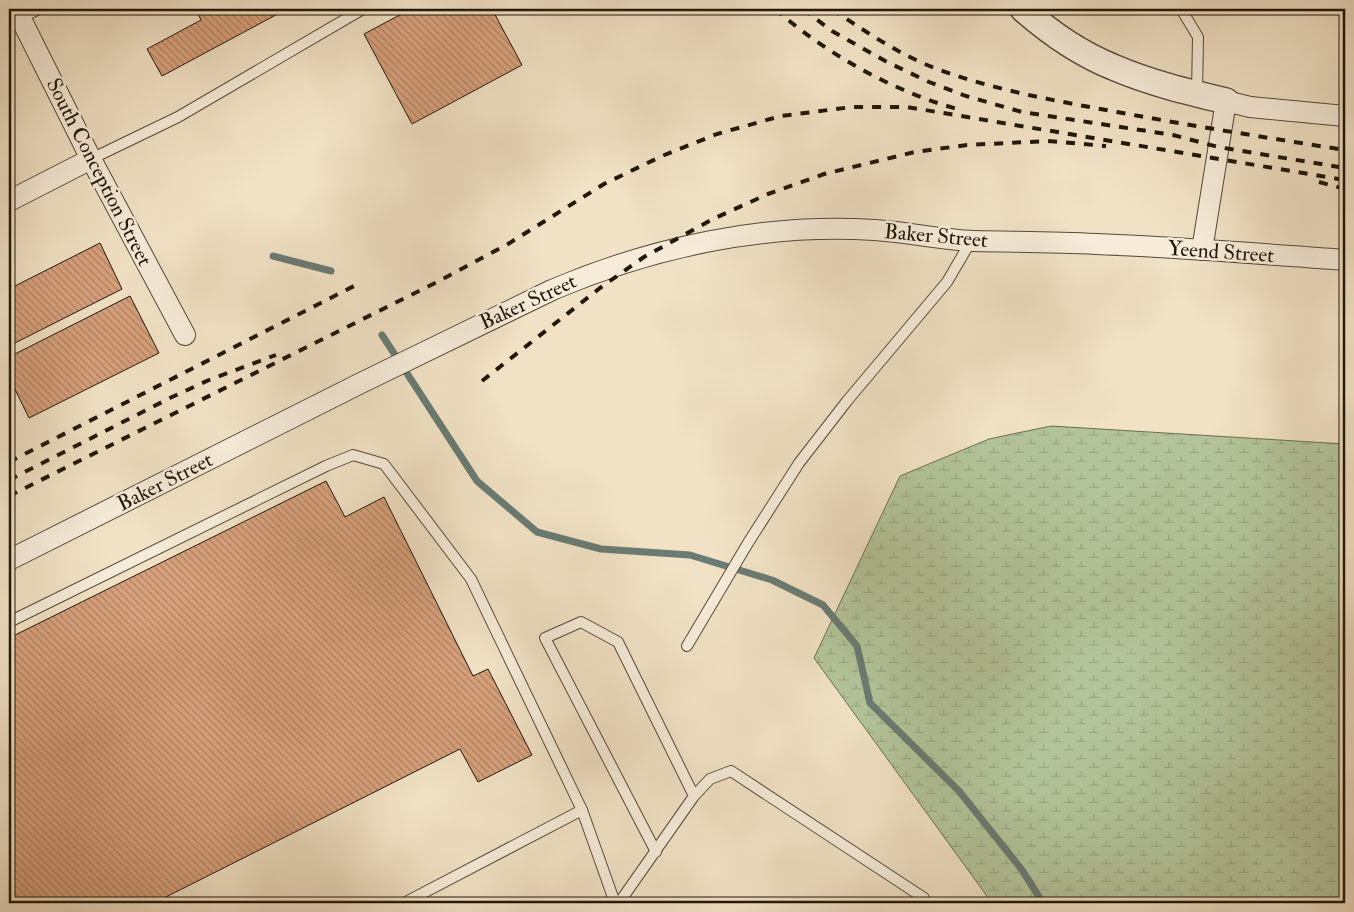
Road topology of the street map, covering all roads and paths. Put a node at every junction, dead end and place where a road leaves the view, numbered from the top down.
1 (38, 9) edge
2 (363, 9) edge
3 (1023, 9) edge
4 (1181, 9) edge
5 (18, 14) edge
6 (1197, 94) junction
7 (1226, 101) junction
8 (1345, 116) edge
9 (91, 159) junction
10 (9, 201) edge
11 (971, 241) junction
12 (1096, 244) joint
13 (1202, 250) junction
14 (1345, 260) edge
15 (185, 335) dead end
16 (9, 560) edge
17 (9, 622) edge
18 (687, 646) dead end
19 (694, 796) junction
20 (582, 810) junction
21 (656, 852) junction
22 (924, 898) dead end
23 (404, 903) edge
24 (617, 903) edge

1 - 5 lane
2 - 9 lane
3 - 6 street
4 - 6 lane
5 - 9 street, South Conception Street
6 - 7 street
7 - 8 street
7 - 13 street
9 - 10 street
9 - 15 street, South Conception Street
11 - 12 street, Baker Street
11 - 16 street, Baker Street
11 - 18 lane
12 - 13 street, Yeend Street
13 - 14 street, Yeend Street
17 - 20 lane
19 - 21 lane
19 - 21 lane
19 - 22 lane
20 - 23 lane
20 - 24 lane
21 - 24 lane

